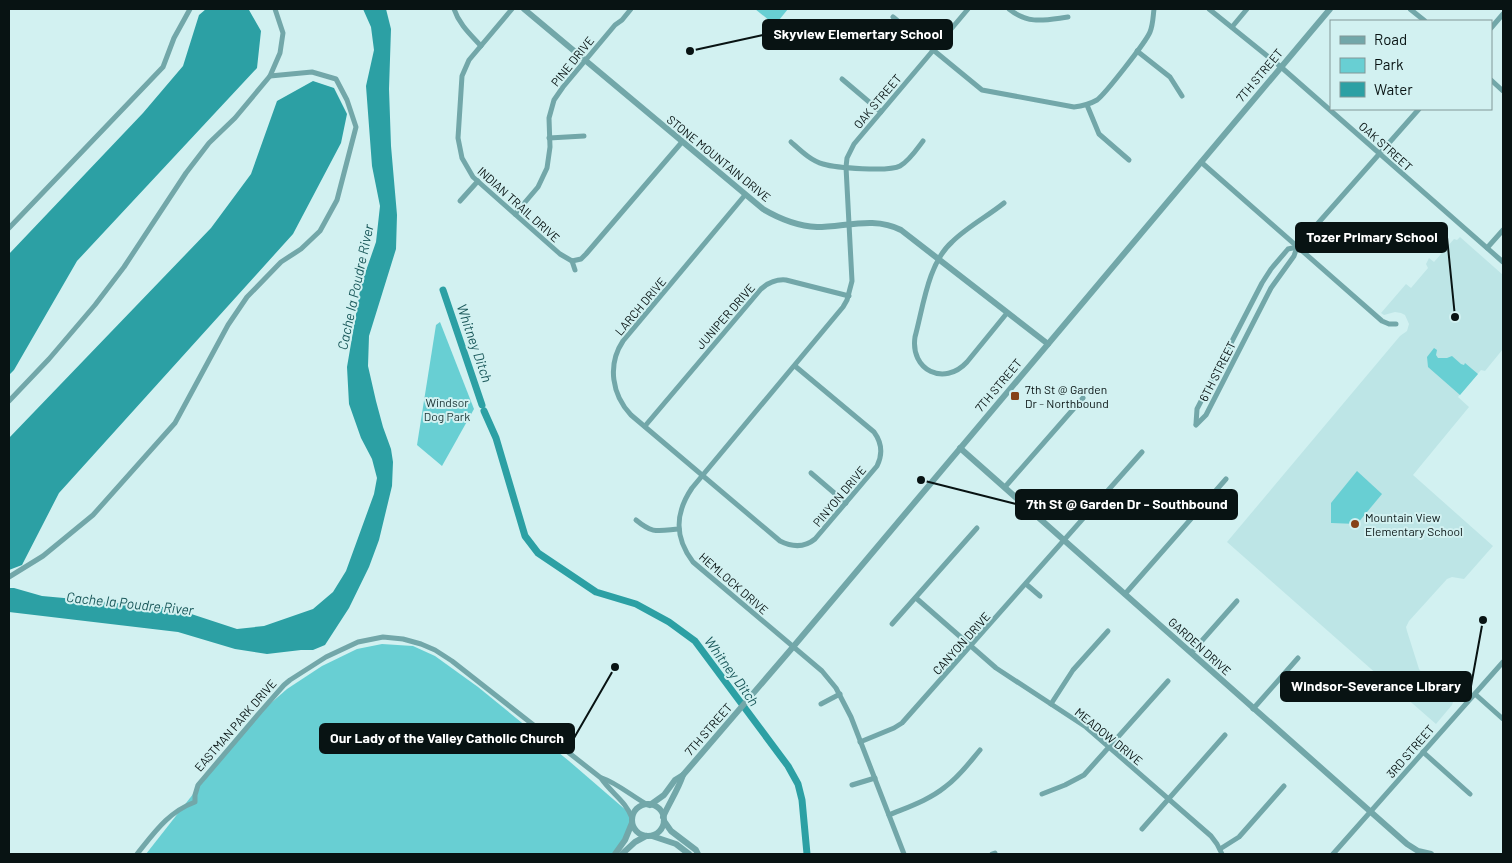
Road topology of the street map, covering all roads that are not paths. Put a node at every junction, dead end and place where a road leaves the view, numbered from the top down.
1 (190, 9) edge
2 (275, 9) edge
3 (454, 9) edge
4 (512, 9) edge
5 (524, 9) edge
6 (631, 9) edge
7 (968, 9) edge
8 (1009, 9) edge
9 (1154, 9) edge
10 (1209, 9) edge
11 (1247, 9) edge
12 (1330, 9) edge
13 (1410, 9) edge
14 (1503, 14) edge
15 (893, 17) dead end
16 (1068, 17) dead end
17 (1423, 20) edge
18 (1232, 27) junction
19 (1492, 27) edge
20 (481, 46) junction
21 (933, 50) junction
22 (1137, 51) junction
23 (585, 61) junction
24 (1281, 66) junction
25 (270, 76) junction
26 (842, 79) dead end
27 (1492, 81) edge
28 (1503, 91) edge
29 (1182, 96) dead end
30 (1087, 105) junction
31 (1330, 110) edge
32 (1330, 110) edge
33 (1419, 110) edge
34 (881, 112) junction
35 (584, 136) dead end
36 (549, 138) junction
37 (923, 140) dead end
38 (682, 142) junction
39 (791, 142) dead end
40 (1380, 154) junction
41 (1129, 160) dead end
42 (1201, 162) junction
43 (846, 167) junction
44 (478, 181) junction
45 (745, 195) junction
46 (460, 201) dead end
47 (1004, 203) dead end
48 (515, 214) junction
49 (849, 225) junction
50 (9, 228) edge
51 (1503, 230) edge
52 (1297, 246) junction
53 (1487, 248) junction
54 (939, 260) junction
55 (572, 261) junction
56 (1503, 262) edge
57 (575, 270) dead end
58 (849, 296) junction
59 (1007, 313) junction
60 (1396, 324) dead end
61 (1048, 344) junction
62 (795, 366) junction
63 (1083, 398) dead end
64 (9, 401) edge
65 (644, 426) junction
66 (960, 448) junction
67 (1142, 452) dead end
68 (811, 473) dead end
69 (703, 475) junction
70 (1226, 480) dead end
71 (1005, 488) junction
72 (846, 503) junction
73 (636, 520) dead end
74 (977, 528) dead end
75 (679, 529) junction
76 (1065, 540) junction
77 (9, 577) edge
78 (1026, 584) junction
79 (1125, 594) junction
80 (1040, 596) dead end
81 (916, 598) junction
82 (1237, 601) dead end
83 (892, 624) dead end
84 (1108, 630) dead end
85 (793, 647) junction
86 (971, 647) junction
87 (1191, 654) junction
88 (1298, 658) dead end
89 (1503, 662) edge
90 (1168, 681) dead end
91 (840, 694) junction
92 (1475, 694) junction
93 (821, 704) dead end
94 (1051, 704) junction
95 (1253, 709) junction
96 (1503, 719) edge
97 (1225, 735) dead end
98 (860, 742) junction
99 (1110, 747) junction
100 (980, 750) dead end
101 (1423, 752) junction
102 (683, 775) junction
103 (601, 778) junction
104 (875, 778) junction
105 (852, 785) dead end
106 (1284, 786) dead end
107 (1042, 794) dead end
108 (1470, 794) dead end
109 (1168, 799) junction
110 (649, 805) junction
111 (1370, 812) junction
112 (889, 815) junction
113 (664, 818) junction
114 (632, 820) junction
115 (1142, 829) dead end
116 (649, 836) junction
117 (1221, 852) edge
118 (1335, 852) edge
119 (137, 854) edge
120 (615, 854) edge
121 (622, 854) edge
122 (689, 854) edge
123 (698, 854) edge
124 (904, 854) edge
125 (1342, 854) edge
126 (1431, 854) edge

1 - 50 street
2 - 25 street
3 - 20 street
4 - 20 street, INDIAN TRAIL DRIVE
5 - 23 street, STONE MOUNTAIN DRIVE
6 - 23 street, PINE DRIVE
7 - 21 street, OAK STREET
8 - 16 street
9 - 22 street
10 - 18 street, OAK STREET
11 - 18 street
12 - 24 street, 7TH STREET
13 - 17 street
14 - 19 street
15 - 21 street
18 - 24 street, OAK STREET
20 - 44 street, INDIAN TRAIL DRIVE
21 - 30 street
21 - 34 street, OAK STREET
22 - 29 street
22 - 30 street
23 - 36 street, PINE DRIVE
23 - 38 street, STONE MOUNTAIN DRIVE
24 - 32 street, OAK STREET
24 - 42 street, 7TH STREET
25 - 64 street
25 - 77 street
26 - 34 street
27 - 28 street
30 - 41 street
31 - 40 street, OAK STREET
33 - 40 street, 6TH STREET
34 - 43 street, OAK STREET
35 - 36 street
36 - 48 street, PINE DRIVE
37 - 43 street
38 - 45 street, STONE MOUNTAIN DRIVE
38 - 55 street
39 - 43 street
40 - 52 street, 6TH STREET
40 - 53 street, OAK STREET
42 - 52 street
42 - 61 street, 7TH STREET
43 - 49 street, OAK STREET
44 - 46 street
44 - 48 street, INDIAN TRAIL DRIVE
45 - 49 street, STONE MOUNTAIN DRIVE
45 - 65 street, LARCH DRIVE
47 - 54 street
48 - 55 street, INDIAN TRAIL DRIVE
49 - 54 street, STONE MOUNTAIN DRIVE
49 - 58 street, HEMLOCK DRIVE
51 - 53 street
52 - 52 street, 6TH STREET
52 - 60 street
53 - 56 street, OAK STREET
54 - 59 street, STONE MOUNTAIN DRIVE
54 - 59 street
55 - 57 street
58 - 62 street, HEMLOCK DRIVE
58 - 65 street, JUNIPER DRIVE
59 - 61 street, STONE MOUNTAIN DRIVE
61 - 66 street, 7TH STREET
62 - 69 street, HEMLOCK DRIVE
62 - 72 street, PINYON DRIVE
63 - 71 street
65 - 69 street, LARCH DRIVE
66 - 71 street, GARDEN DRIVE
66 - 85 street, 7TH STREET
67 - 76 street, CANYON DRIVE
68 - 72 street
69 - 72 street, PINYON DRIVE
69 - 75 street, HEMLOCK DRIVE
70 - 79 street
71 - 76 street, GARDEN DRIVE
73 - 75 street
74 - 81 street
75 - 85 street, HEMLOCK DRIVE
76 - 78 street, CANYON DRIVE
76 - 79 street, GARDEN DRIVE
78 - 80 street
78 - 86 street, CANYON DRIVE
79 - 87 street, GARDEN DRIVE
81 - 83 street
81 - 86 street, MEADOW DRIVE
82 - 87 street
84 - 94 street
85 - 91 street, HEMLOCK DRIVE
85 - 102 street, 7TH STREET
86 - 94 street, MEADOW DRIVE
86 - 98 street, CANYON DRIVE
87 - 95 street, GARDEN DRIVE
88 - 95 street
89 - 92 street, 3RD STREET
90 - 99 street
91 - 93 street
91 - 98 street, HEMLOCK DRIVE
92 - 96 street
92 - 101 street, 3RD STREET
94 - 99 street, MEADOW DRIVE
95 - 111 street, GARDEN DRIVE
97 - 109 street
98 - 104 street, HEMLOCK DRIVE
99 - 107 street
99 - 109 street, MEADOW DRIVE
100 - 112 street
101 - 108 street
101 - 111 street, 3RD STREET
102 - 110 street, 7TH STREET
102 - 113 street, 7TH STREET
103 - 110 street, EASTMAN PARK DRIVE
103 - 114 street, EASTMAN PARK DRIVE
103 - 119 street, EASTMAN PARK DRIVE
104 - 105 street
104 - 112 street, HEMLOCK DRIVE
106 - 117 street
109 - 115 street
109 - 117 street, MEADOW DRIVE
110 - 113 street
110 - 114 street
111 - 118 street, 3RD STREET
111 - 126 street, GARDEN DRIVE
112 - 124 street, HEMLOCK DRIVE
113 - 116 street
113 - 123 street
114 - 116 street
114 - 120 street
116 - 121 street
116 - 122 street
118 - 125 street

